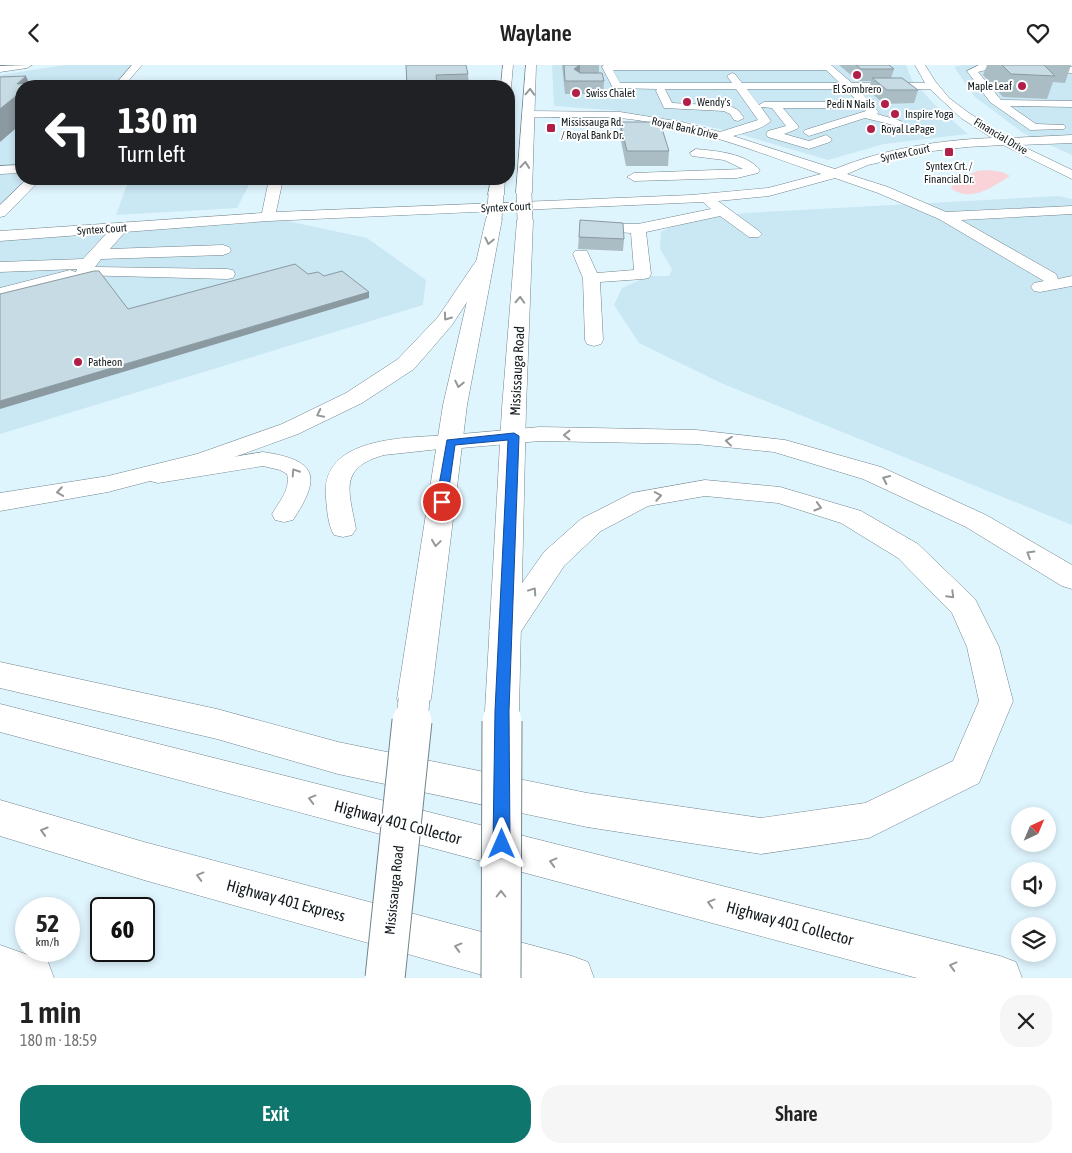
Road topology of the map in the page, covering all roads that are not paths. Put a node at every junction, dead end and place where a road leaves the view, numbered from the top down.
1 (27, 65) edge
2 (138, 65) edge
3 (508, 65) edge
4 (531, 65) edge
5 (920, 65) edge
6 (727, 68) edge
7 (0, 69) edge
8 (1072, 70) edge
9 (611, 74) edge
10 (839, 76) edge
11 (124, 80) edge
12 (507, 80) edge
13 (602, 81) edge
14 (932, 86) junction
15 (740, 88) junction
16 (661, 91) junction
17 (674, 91) junction
18 (1071, 97) edge
19 (643, 100) dead end
20 (999, 103) junction
21 (1026, 103) junction
22 (1057, 103) junction
23 (754, 105) junction
24 (776, 105) junction
25 (806, 105) junction
26 (834, 105) junction
27 (659, 110) junction
28 (731, 110) junction
29 (866, 110) junction
30 (1072, 113) edge
31 (530, 114) junction
32 (763, 118) junction
33 (850, 119) junction
34 (897, 123) dead end
35 (793, 127) junction
36 (826, 127) junction
37 (1067, 127) edge
38 (809, 132) junction
39 (722, 135) junction
40 (1072, 139) edge
41 (1007, 142) junction
42 (696, 153) junction
43 (15, 170) edge
44 (1, 171) edge
45 (835, 173) junction
46 (705, 175) junction
47 (1072, 175) edge
48 (634, 177) dead end
49 (28, 185) edge
50 (275, 185) edge
51 (497, 187) edge
52 (704, 197) junction
53 (1072, 210) edge
54 (724, 211) junction
55 (1048, 211) junction
56 (0, 213) edge
57 (944, 216) junction
58 (268, 217) junction
59 (1072, 222) edge
60 (584, 226) edge
61 (120, 228) junction
62 (638, 229) junction
63 (754, 234) dead end
64 (0, 236) edge
65 (223, 251) dead end
66 (580, 254) dead end
67 (484, 262) junction
68 (90, 263) junction
69 (0, 267) edge
70 (227, 274) dead end
71 (591, 278) junction
72 (0, 279) edge
73 (1072, 281) edge
74 (0, 293) edge
75 (594, 340) dead end
76 (514, 436) junction
77 (450, 442) junction
78 (108, 484) junction
79 (0, 502) edge
80 (284, 514) dead end
81 (343, 529) dead end
82 (1072, 579) edge
83 (505, 631) junction
84 (0, 675) edge
85 (0, 718) edge
86 (0, 818) edge
87 (0, 967) edge
88 (32, 978) edge
89 (385, 978) edge
90 (501, 978) edge
91 (572, 978) edge
92 (1000, 978) edge

1 - 7 main road
2 - 11 street
3 - 12 main road
31 -> 4 main road, Mississauga Road
5 - 14 street, Financial Drive
6 - 9 street
6 - 9 street
6 - 10 street
6 - 10 street
6 - 15 street
8 - 20 street
9 - 13 street
9 - 15 street
9 - 27 street
10 - 14 street
10 - 15 street
10 - 25 street
10 - 29 street
14 - 41 street, Financial Drive
15 - 17 street
15 - 23 street
16 - 17 street
16 - 19 street
16 - 28 street
17 - 28 street
18 - 22 street
20 - 21 street
20 - 37 street
21 - 22 street
21 - 37 street
22 - 30 street
23 - 24 street
23 - 32 street
24 - 25 street
24 - 35 street
25 - 26 street
25 - 36 street
26 - 29 street
26 - 33 street
27 - 28 street
27 - 28 street
28 - 32 street
29 - 33 street
29 - 34 street
31 - 39 street, Royal Bank Drive
76 -> 31 main road, Mississauga Road, bridge
32 - 39 street
33 - 36 street
35 - 38 street
35 - 38 street
36 - 38 street
39 - 42 street
39 - 45 street, Royal Bank Drive
40 - 41 street, Syntex Court
41 - 45 street, Syntex Court
41 - 47 street, Financial Drive
42 - 46 street
42 - 46 street
43 - 44 street
45 - 52 street, Syntex Court
45 - 57 street, Royal Bank Drive
46 - 48 street
49 - 56 street
50 - 58 street
51 -> 67 main road, Mississauga Road, bridge
52 - 54 street
52 - 58 street, Syntex Court
53 - 55 street
54 - 62 street
54 - 63 street
55 - 57 street
55 - 59 street
57 - 73 street, Royal Bank Drive
58 - 61 street, Syntex Court
60 - 62 street
61 - 64 street, Syntex Court
61 - 68 street
62 - 71 street
65 - 68 street
66 - 71 street
67 -> 77 main road, Mississauga Road
67 -> 78 main road
68 - 69 street
68 - 70 street
68 - 72 street
68 - 74 street
71 - 75 street
76 - 77 main road
82 -> 76 main road
76 - 83 main road, Mississauga Road
77 - 81 street
77 -> 89 main road, Mississauga Road, bridge
78 -> 79 main road
80 -> 78 street
83 -> 84 main road
90 -> 83 main road, Mississauga Road, bridge
92 -> 85 main road, Highway 401 Collector
91 -> 86 main road, Highway 401 Express
87 - 88 main road

